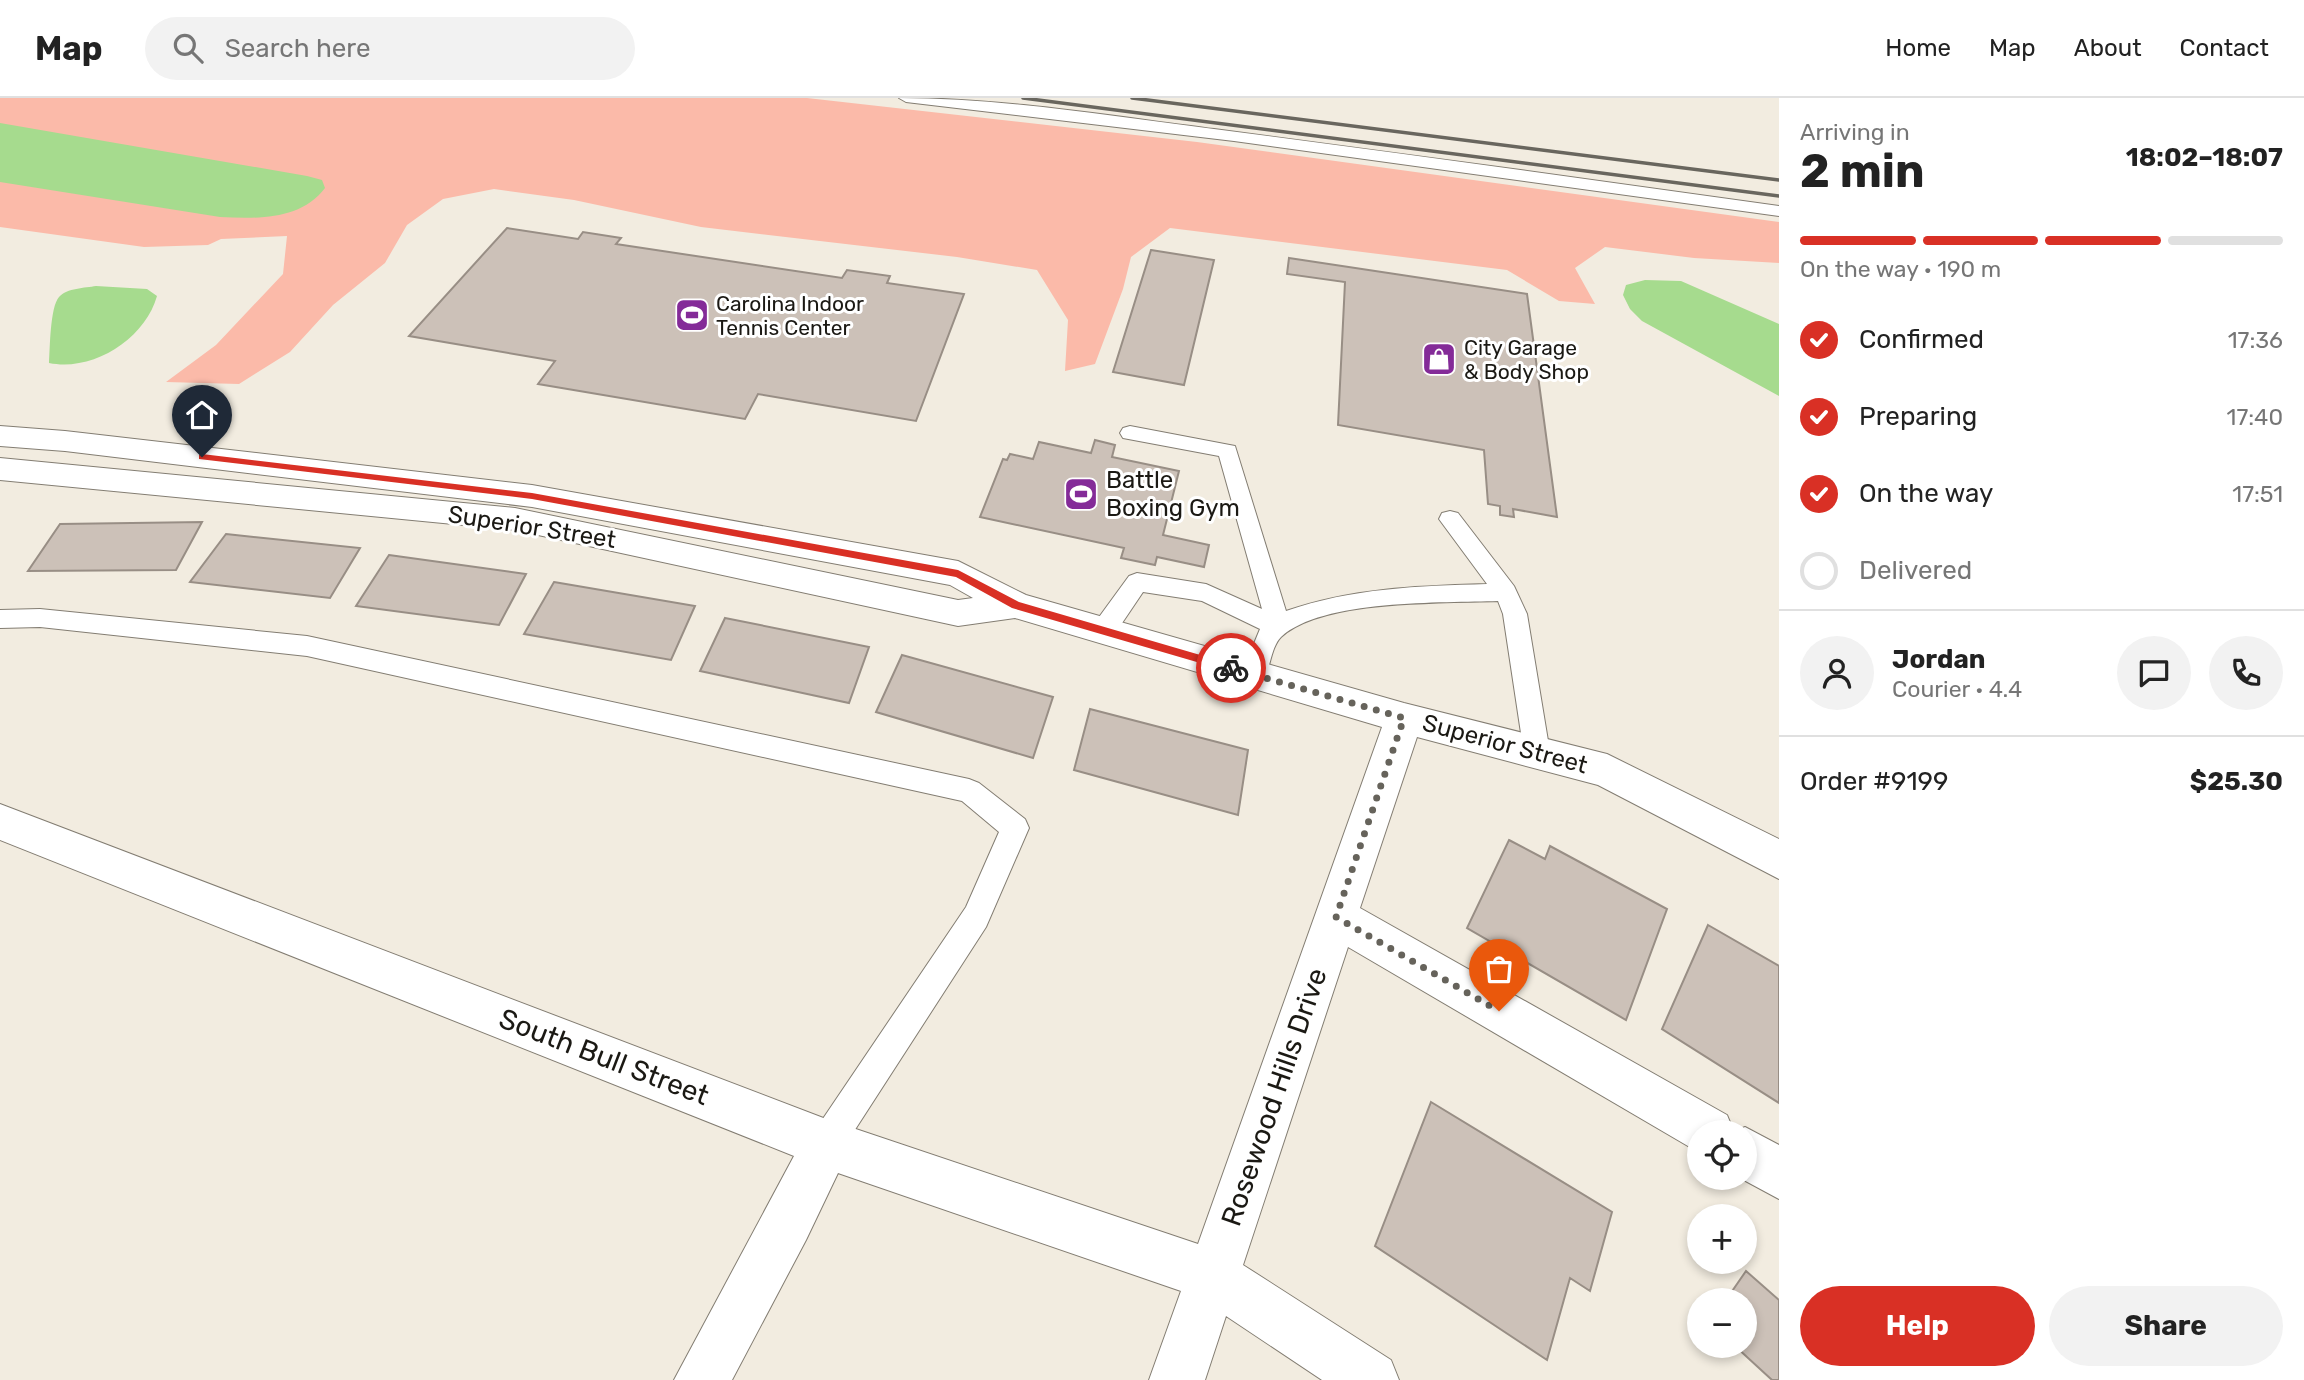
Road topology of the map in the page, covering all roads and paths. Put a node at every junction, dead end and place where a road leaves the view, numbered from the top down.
1 (906, 98) edge
2 (1779, 211) edge
3 (1130, 433) dead end
4 (0, 436) edge
5 (0, 469) edge
6 (523, 508) junction
7 (1450, 519) dead end
8 (1506, 592) junction
9 (0, 619) edge
10 (1279, 627) junction
11 (1103, 631) junction
12 (1254, 675) junction
13 (1404, 718) junction
14 (1537, 753) junction
15 (7, 834) edge
16 (1779, 860) edge
17 (1336, 917) junction
18 (1689, 1120) edge
19 (826, 1144) junction
20 (1757, 1160) edge
21 (1779, 1174) edge
22 (1213, 1276) junction
23 (702, 1380) edge
24 (1177, 1380) edge
25 (1371, 1380) edge

1 - 2 lane
3 - 10 lane
4 - 6 street, Superior Street
5 - 6 street, Superior Street
6 - 11 street, Superior Street
7 - 8 lane
8 - 10 lane
8 - 14 lane
9 - 19 lane
10 - 11 lane
10 - 12 lane
11 - 12 street, Superior Street
12 - 13 street, Superior Street
13 - 14 street, Superior Street
13 - 17 street, Rosewood Hills Drive
14 - 16 street, Superior Street
15 - 19 street, South Bull Street
17 - 18 street
17 - 22 street, Rosewood Hills Drive
19 - 22 street, South Bull Street
19 - 23 street
20 - 21 street
22 - 24 street, Rosewood Hills Drive
22 - 25 street

